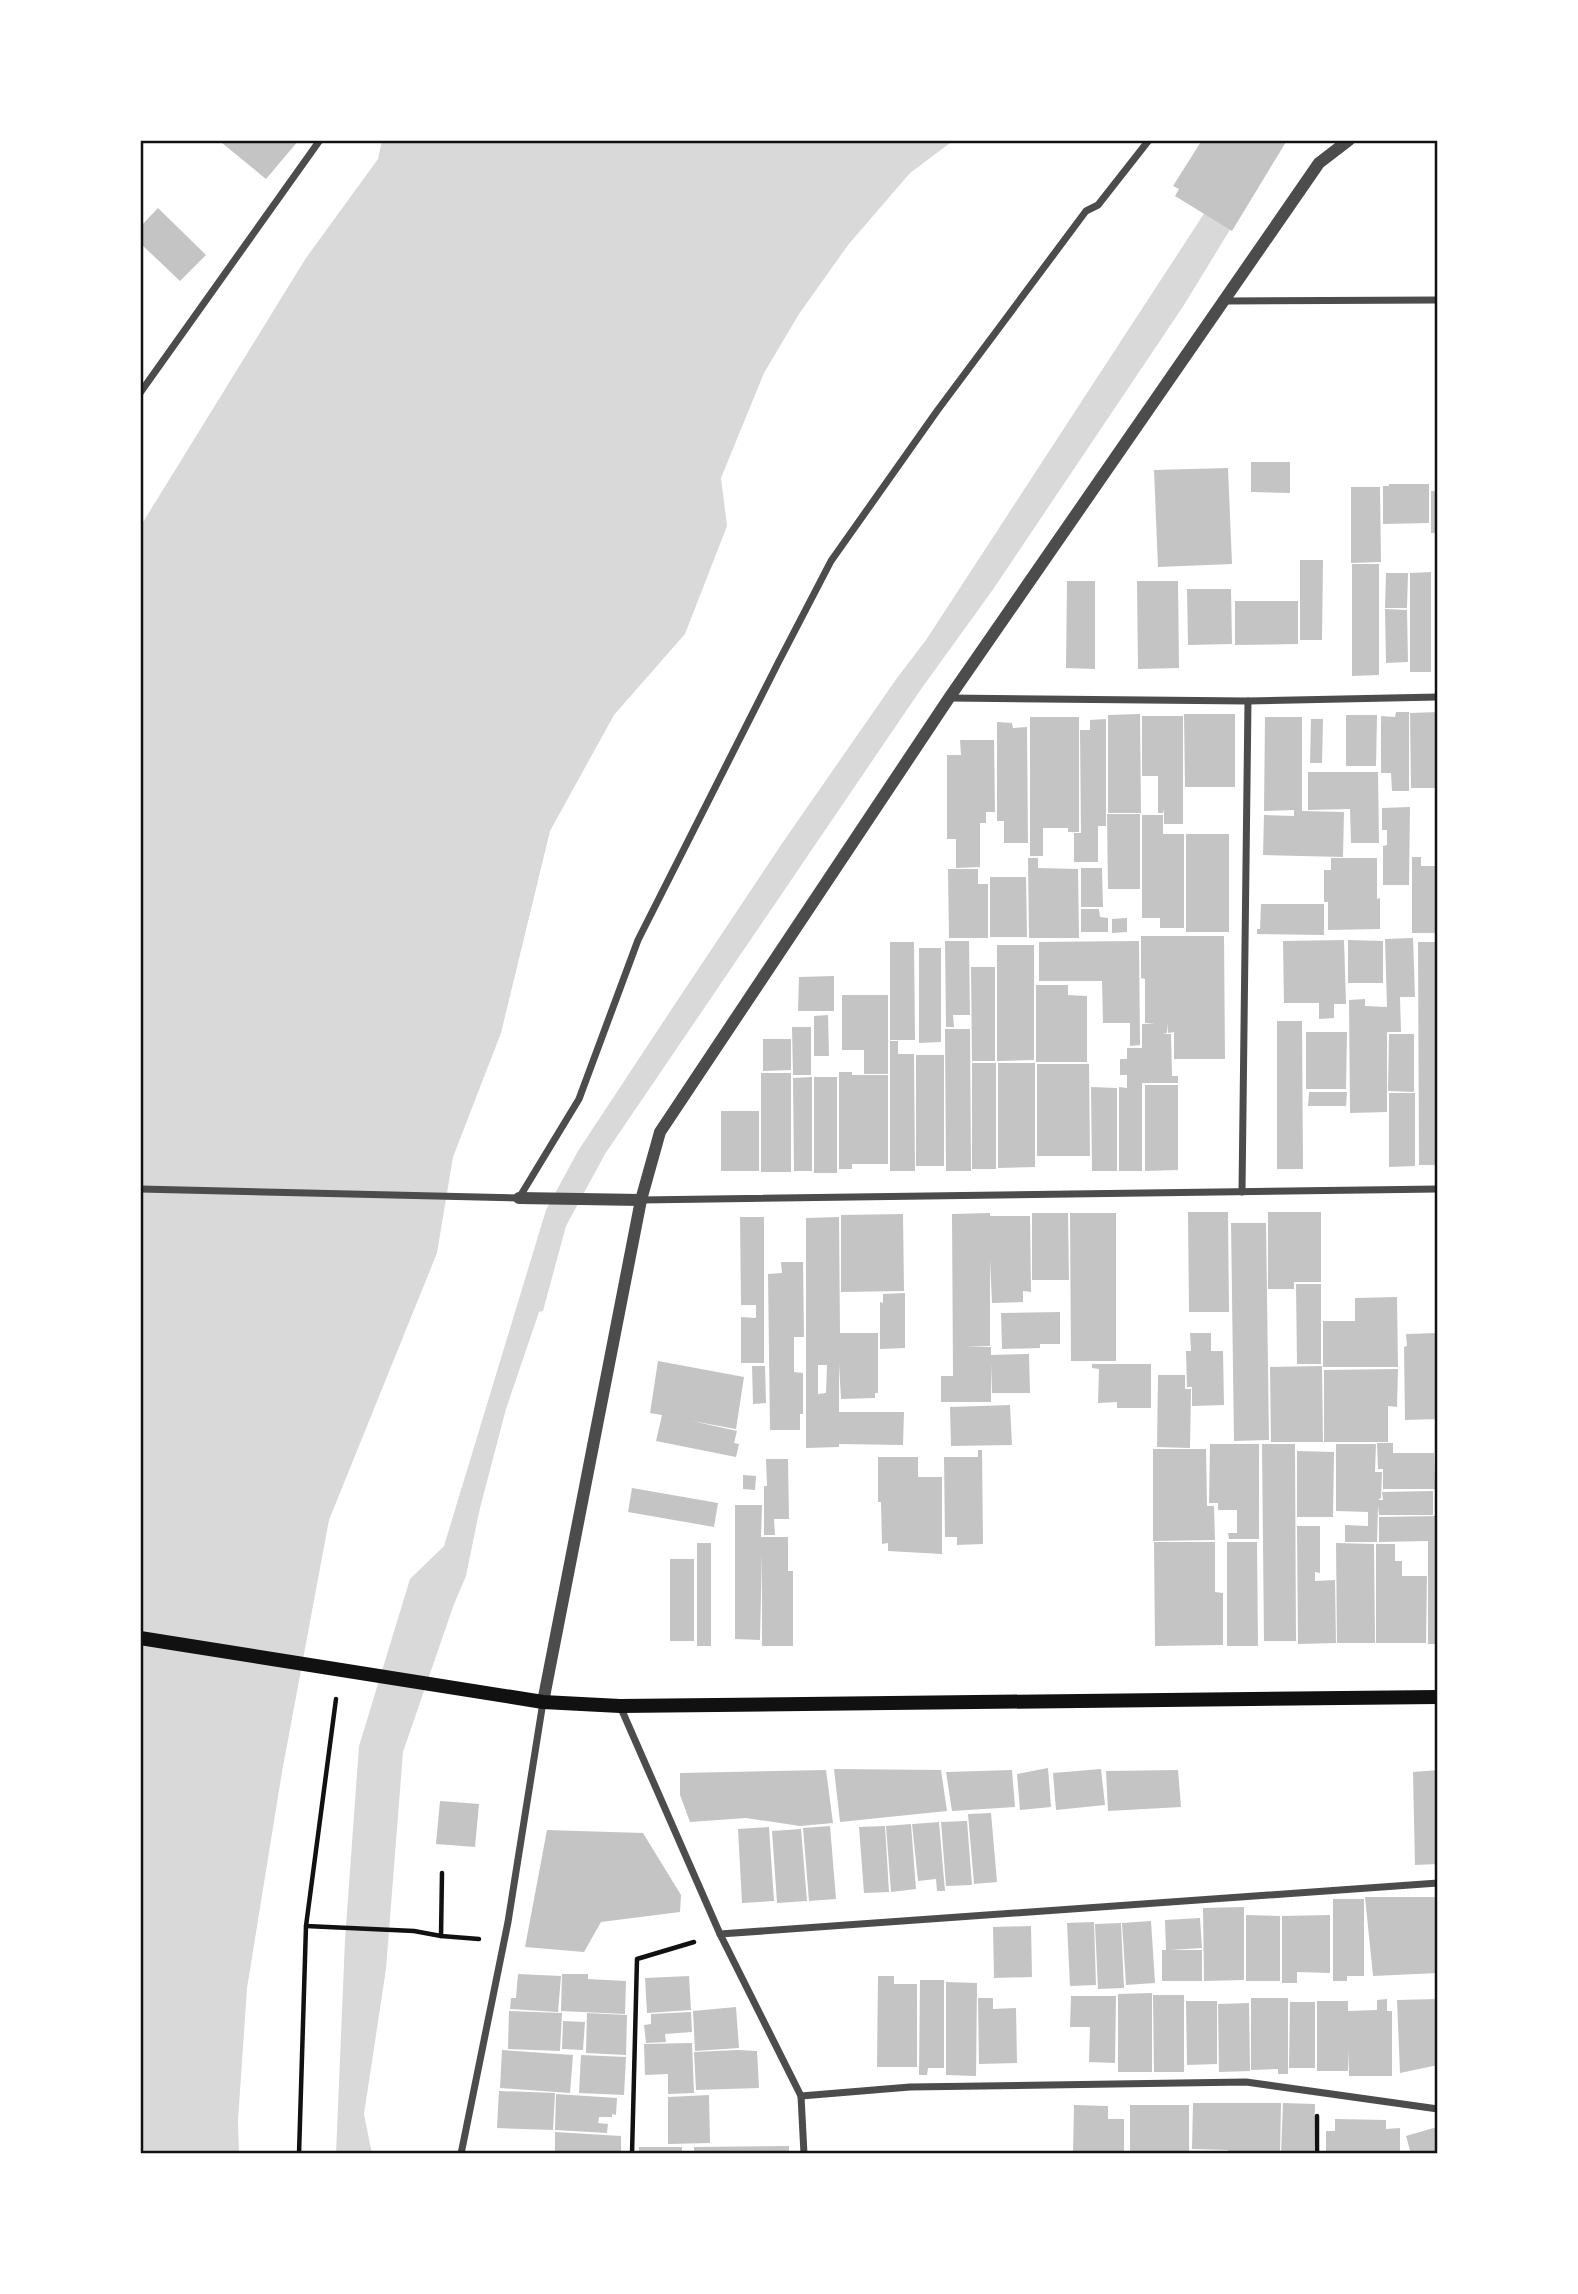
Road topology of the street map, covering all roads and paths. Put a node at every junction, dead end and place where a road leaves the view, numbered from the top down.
1 (1149, 140) edge
2 (1349, 140) edge
3 (316, 142) edge
4 (1438, 300) edge
5 (1225, 301) junction
6 (140, 393) edge
7 (1438, 697) edge
8 (949, 698) junction
9 (1248, 701) junction
10 (140, 1189) edge
11 (1438, 1189) edge
12 (1242, 1192) junction
13 (519, 1198) junction
14 (642, 1200) junction
15 (140, 1639) edge
16 (340, 1670) junction
17 (1438, 1697) edge
18 (543, 1702) junction
19 (620, 1706) junction
20 (442, 1873) dead end
21 (1438, 1884) edge
22 (306, 1926) junction
23 (720, 1934) junction
24 (441, 1936) junction
25 (504, 1941) junction
26 (1317, 2092) junction
27 (801, 2096) junction
28 (1438, 2109) edge
29 (299, 2154) edge
30 (461, 2154) edge
31 (632, 2154) edge
32 (804, 2154) edge
33 (1317, 2154) edge

1 - 13 street
2 - 5 street
3 - 6 street
4 - 5 street
5 - 8 street
7 - 9 street
8 - 9 street
8 - 14 street
9 - 12 street
10 - 13 street
11 - 12 street
12 - 14 street
13 - 14 street
14 - 18 street
15 - 16 main road
16 - 18 main road
16 - 22 path
17 - 19 main road
18 - 19 main road
18 - 25 street
19 - 23 street
20 - 24 path
21 - 23 street
22 - 24 path
22 - 29 path
23 - 27 street
23 - 31 path
24 - 25 path
25 - 30 street
26 - 27 street
26 - 28 street
26 - 33 path
27 - 32 street

